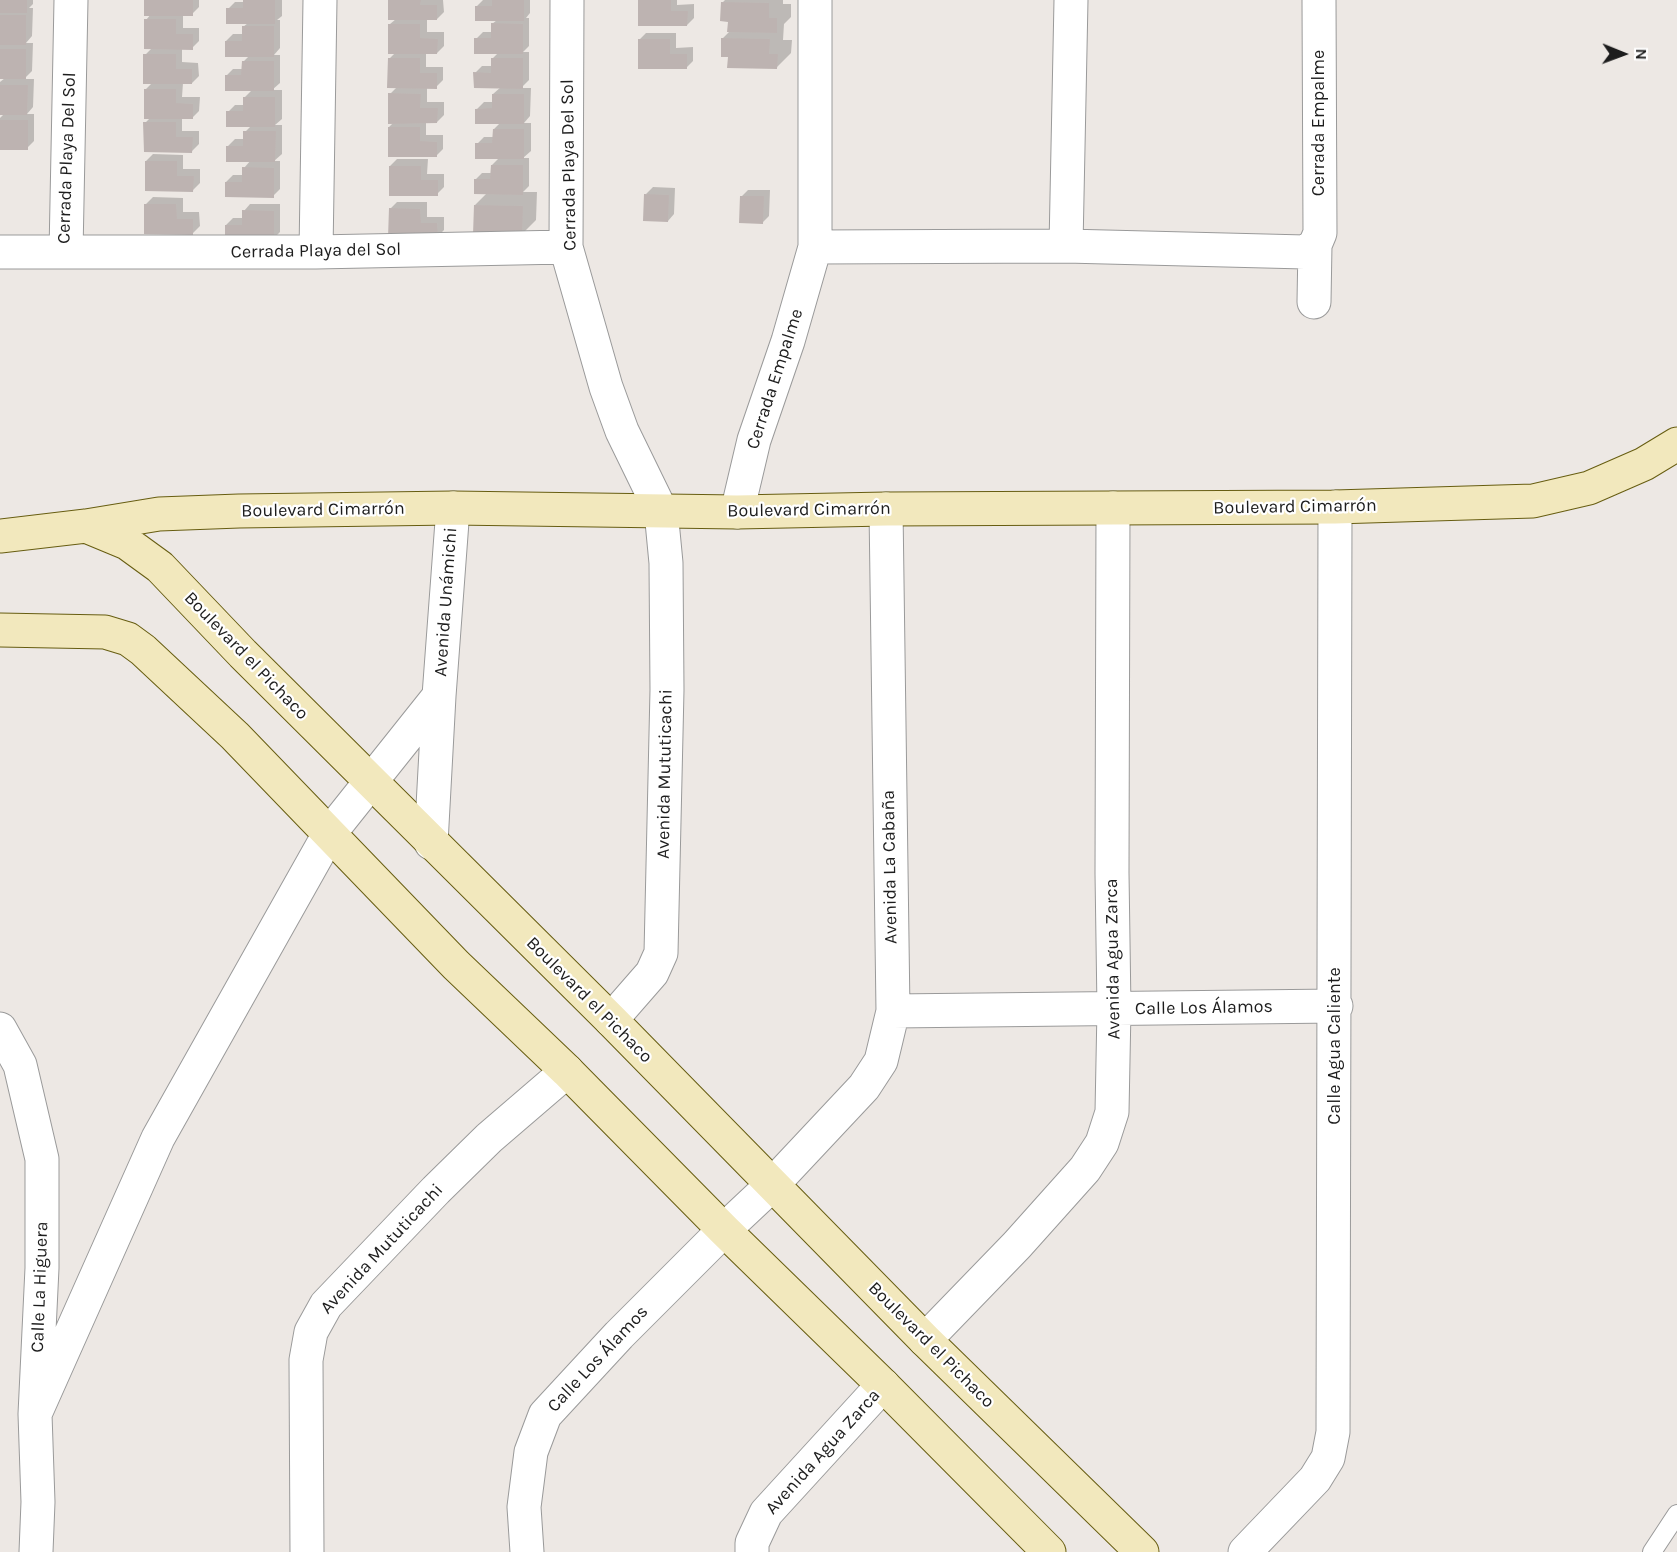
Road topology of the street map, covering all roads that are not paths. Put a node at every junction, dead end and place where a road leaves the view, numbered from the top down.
1 (71, 0) edge
2 (320, 0) edge
3 (567, 0) edge
4 (815, 0) edge
5 (1071, 0) edge
6 (1319, 0) edge
7 (1315, 245) junction
8 (1066, 246) junction
9 (566, 247) junction
10 (815, 248) junction
11 (0, 252) edge
12 (66, 252) junction
13 (316, 252) junction
14 (1314, 302) dead end
15 (1677, 444) edge
16 (1335, 507) junction
17 (453, 508) junction
18 (886, 508) junction
19 (1113, 508) junction
20 (661, 511) junction
21 (737, 512) junction
22 (86, 526) junction
23 (50, 531) junction
24 (0, 536) edge
25 (0, 553) edge
26 (0, 630) edge
27 (439, 696) junction
28 (370, 782) junction
29 (329, 834) junction
30 (431, 843) junction
31 (1336, 1005) junction
32 (1114, 1009) junction
33 (893, 1011) junction
34 (611, 1020) junction
35 (0, 1029) edge
36 (567, 1071) junction
37 (773, 1184) junction
38 (723, 1230) junction
39 (925, 1341) junction
40 (883, 1385) junction
41 (35, 1414) junction
42 (1677, 1514) edge
43 (36, 1552) edge
44 (307, 1552) edge
45 (527, 1552) edge
46 (752, 1552) edge
47 (1049, 1552) edge
48 (1142, 1552) edge
49 (1245, 1552) edge
50 (1652, 1552) edge

1 - 12 street, Cerrada Playa Del Sol
2 - 13 street, Cerrada Playa Del Sol
3 - 9 street, Cerrada Playa Del Sol
4 - 10 street, Cerrada Empalme
5 - 8 street
6 - 7 street, Cerrada Empalme
7 - 8 street
7 - 14 street, Cerrada Empalme
8 - 10 street
9 - 13 street, Cerrada Playa del Sol
9 - 20 street, Cerrada Playa Del Sol
10 - 21 street, Cerrada Empalme
11 - 12 street, Cerrada Playa Del Sol
12 - 13 street, Cerrada Playa del Sol
15 - 16 street, Boulevard Cimarrón
16 - 19 street, Boulevard Cimarrón
16 - 31 street, Calle Agua Caliente
17 - 20 street, Boulevard Cimarrón
17 - 22 street, Boulevard Cimarrón
17 - 27 street, Avenida Unámichi
18 - 19 street, Boulevard Cimarrón
18 - 21 street, Boulevard Cimarrón
18 - 33 street, Avenida La Cabaña
19 - 32 street, Avenida Agua Zarca
20 - 21 street, Boulevard Cimarrón
20 - 34 street, Avenida Mututicachi
22 - 23 street
22 - 28 street, Boulevard el Pichaco
23 - 24 street
23 - 25 street
26 - 29 street
27 - 28 street, Avenida Unámichi
27 - 30 street, Avenida Unámichi
28 - 29 street, Avenida Unámichi
28 - 30 street, Boulevard el Pichaco
29 - 36 street
29 - 41 street, Avenida Unámichi
30 - 34 street, Boulevard el Pichaco
31 - 32 street, Calle Los Álamos
31 - 49 street, Calle Agua Caliente
32 - 33 street, Calle Los Álamos
32 - 39 street, Avenida Agua Zarca
33 - 37 street, Avenida La Cabaña
34 - 37 street, Boulevard el Pichaco
35 - 41 street, Calle La Higuera
36 - 38 street
36 - 44 street, Avenida Mututicachi
37 - 38 street, Calle Los Álamos
37 - 39 street, Boulevard el Pichaco
38 - 40 street
38 - 45 street, Calle Los Álamos
39 - 48 street, Boulevard el Pichaco
40 - 46 street, Avenida Agua Zarca
40 - 47 street
41 - 43 street, Calle La Higuera
42 - 50 lane

